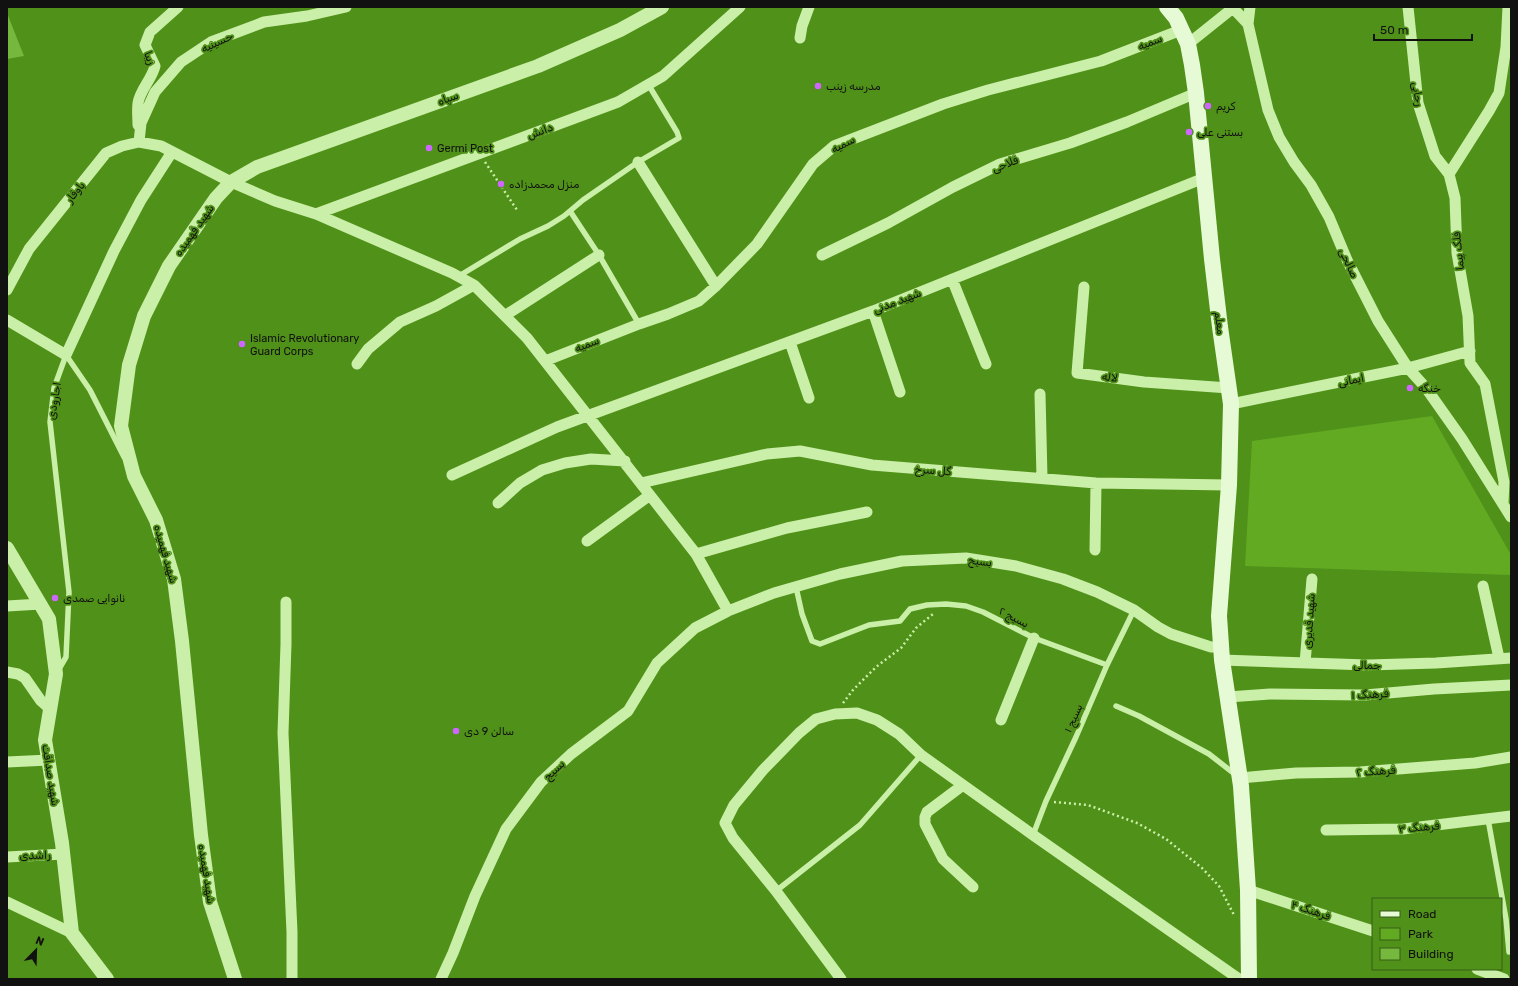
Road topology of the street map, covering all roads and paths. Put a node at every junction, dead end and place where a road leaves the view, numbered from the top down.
1 (178, 7) edge
2 (346, 7) edge
3 (662, 7) edge
4 (740, 7) edge
5 (809, 7) edge
6 (1167, 7) edge
7 (1232, 7) edge
8 (1250, 7) edge
9 (1408, 7) edge
10 (1508, 7) edge
11 (1248, 24) junction
12 (1185, 37) junction
13 (800, 38) dead end
14 (648, 84) junction
15 (1196, 92) junction
16 (139, 142) junction
17 (172, 152) junction
18 (479, 153) junction
19 (638, 162) junction
20 (1449, 174) junction
21 (1204, 178) junction
22 (231, 182) junction
23 (517, 210) dead end
24 (570, 210) junction
25 (316, 214) junction
26 (599, 255) junction
27 (822, 255) dead end
28 (459, 276) junction
29 (952, 280) junction
30 (474, 284) junction
31 (716, 286) junction
32 (1084, 287) dead end
33 (7, 290) edge
34 (873, 311) junction
35 (506, 315) junction
36 (7, 320) edge
37 (639, 324) junction
38 (790, 342) junction
39 (1470, 351) junction
40 (66, 355) junction
41 (545, 360) junction
42 (357, 364) dead end
43 (986, 364) dead end
44 (1408, 368) junction
45 (1229, 388) junction
46 (900, 392) dead end
47 (1040, 394) dead end
48 (809, 398) dead end
49 (1231, 404) junction
50 (587, 416) junction
51 (625, 461) junction
52 (452, 475) dead end
53 (134, 476) junction
54 (1042, 478) junction
55 (1096, 482) junction
56 (641, 483) junction
57 (1229, 485) junction
58 (650, 495) junction
59 (498, 503) dead end
60 (1503, 503) junction
61 (867, 512) dead end
62 (1511, 517) edge
63 (587, 541) dead end
64 (7, 548) edge
65 (1095, 550) dead end
66 (696, 554) junction
67 (1312, 579) dead end
68 (1483, 586) dead end
69 (796, 587) junction
70 (286, 602) dead end
71 (41, 604) junction
72 (946, 604) junction
73 (7, 606) edge
74 (1134, 610) junction
75 (728, 611) junction
76 (1034, 638) junction
77 (1222, 653) junction
78 (1499, 658) junction
79 (1511, 658) edge
80 (1305, 663) junction
81 (1107, 665) junction
82 (7, 672) edge
83 (56, 674) junction
84 (1511, 685) edge
85 (1228, 697) junction
86 (1116, 706) dead end
87 (50, 709) junction
88 (835, 714) junction
89 (1001, 720) dead end
90 (921, 756) junction
91 (1511, 756) edge
92 (48, 760) junction
93 (7, 762) edge
94 (1240, 778) junction
95 (963, 785) junction
96 (1046, 801) junction
97 (1511, 816) edge
98 (1488, 820) junction
99 (1326, 830) dead end
100 (1033, 836) junction
101 (64, 854) junction
102 (7, 856) edge
103 (973, 887) dead end
104 (1248, 890) junction
105 (776, 891) junction
106 (7, 902) edge
107 (1248, 929) junction
108 (1372, 931) edge
109 (72, 933) junction
110 (1509, 952) dead end
111 (1480, 970) edge
112 (107, 979) edge
113 (235, 979) edge
114 (292, 979) edge
115 (441, 979) edge
116 (841, 979) edge
117 (1239, 979) edge
118 (1249, 979) edge
119 (1504, 979) edge

1 - 16 street, زیبا
2 - 16 street, حسینیه
3 - 22 street, سپاه
4 - 14 street, دانش
5 - 13 street
6 - 12 main road, معلم
7 - 11 street
7 - 12 street, سمیه
8 - 11 street
9 - 20 street, رجایی
10 - 20 street
11 - 44 street, صالحی
12 - 15 main road, معلم
12 - 31 street, سمیه
14 - 18 street, دانش
14 - 19 lane
15 - 21 main road, معلم
15 - 27 street, فلاحی
16 - 17 street, باوقار
16 - 33 street, باوقار
17 - 22 street, باوقار
17 - 40 street, اجارودی
18 - 23 path
18 - 25 street, دانش
19 - 24 lane
19 - 31 street
20 - 39 street, فلک پیما
21 - 29 street, شهید مدنی
21 - 45 main road, معلم
22 - 25 street, باوقار
22 - 53 street, شهید فهمیده
24 - 26 lane
24 - 28 lane
25 - 28 street, باوقار
26 - 35 street
26 - 37 lane
28 - 30 street, باوقار
29 - 34 street, شهید مدنی
29 - 43 street
30 - 35 street, باوقار
30 - 42 street
31 - 37 street, سمیه
32 - 45 street, لاله
34 - 38 street, شهید مدنی
34 - 46 street
35 - 41 street, باوقار
36 - 40 street
37 - 41 street, سمیه
38 - 48 street
38 - 50 street, شهید مدنی
39 - 44 street, ایمانی
39 - 60 street, فلک پیما
40 - 53 lane
40 - 83 lane, اجارودی
41 - 50 street, باوقار
44 - 49 street, ایمانی
44 - 60 street, صالحی
45 - 49 main road, معلم
47 - 54 street
49 - 57 main road, معلم
50 - 51 street, باوقار
50 - 52 street, شهید مدنی
51 - 56 street, باوقار
51 - 59 street
53 - 113 street, شهید فهمیده
54 - 55 street, گل سرخ
54 - 56 street, گل سرخ
55 - 57 street, گل سرخ
55 - 65 street
56 - 58 street, باوقار
57 - 77 main road, معلم
58 - 63 street
58 - 66 street, باوقار
60 - 62 street, صالحی
61 - 66 street
64 - 71 street, شهید صداقت
66 - 75 street, باوقار
67 - 80 street, شهید قدیری
68 - 78 street
69 - 72 lane, بسیج ۲
69 - 74 street, بسیح
69 - 75 street, بسیح
70 - 114 street
71 - 73 street
71 - 83 street, شهید صداقت
72 - 76 lane, بسیج ۲
72 - 88 path
74 - 77 street, بسیح
74 - 81 lane, بسیج ۱
75 - 115 street, بسیج
76 - 81 lane, بسیج ۲
76 - 89 street
77 - 80 street, جمالی
77 - 85 main road, معلم
78 - 79 street, جمالی
78 - 80 street, جمالی
81 - 96 lane, بسیج ۱
82 - 87 street
83 - 87 street, شهید صداقت
84 - 85 street, فرهنگ ۱
85 - 94 main road, معلم
86 - 94 lane
87 - 92 street, شهید صداقت
88 - 90 street
88 - 105 street
90 - 95 street
90 - 105 lane
91 - 94 street, فرهنگ ۲
92 - 93 street
92 - 101 street, شهید صداقت
94 - 104 main road, معلم
95 - 100 street
95 - 103 street
96 - 100 lane, بسیج ۱
96 - 107 path
97 - 98 street, فرهنگ ۳
98 - 99 street, فرهنگ ۳
98 - 110 lane
100 - 117 street
101 - 102 street, راشدی
101 - 109 street, شهید صداقت
104 - 107 main road, معلم
104 - 108 street, فرهنگ ۴
105 - 116 street
106 - 109 street
107 - 118 main road, معلم
109 - 112 street
111 - 119 street

